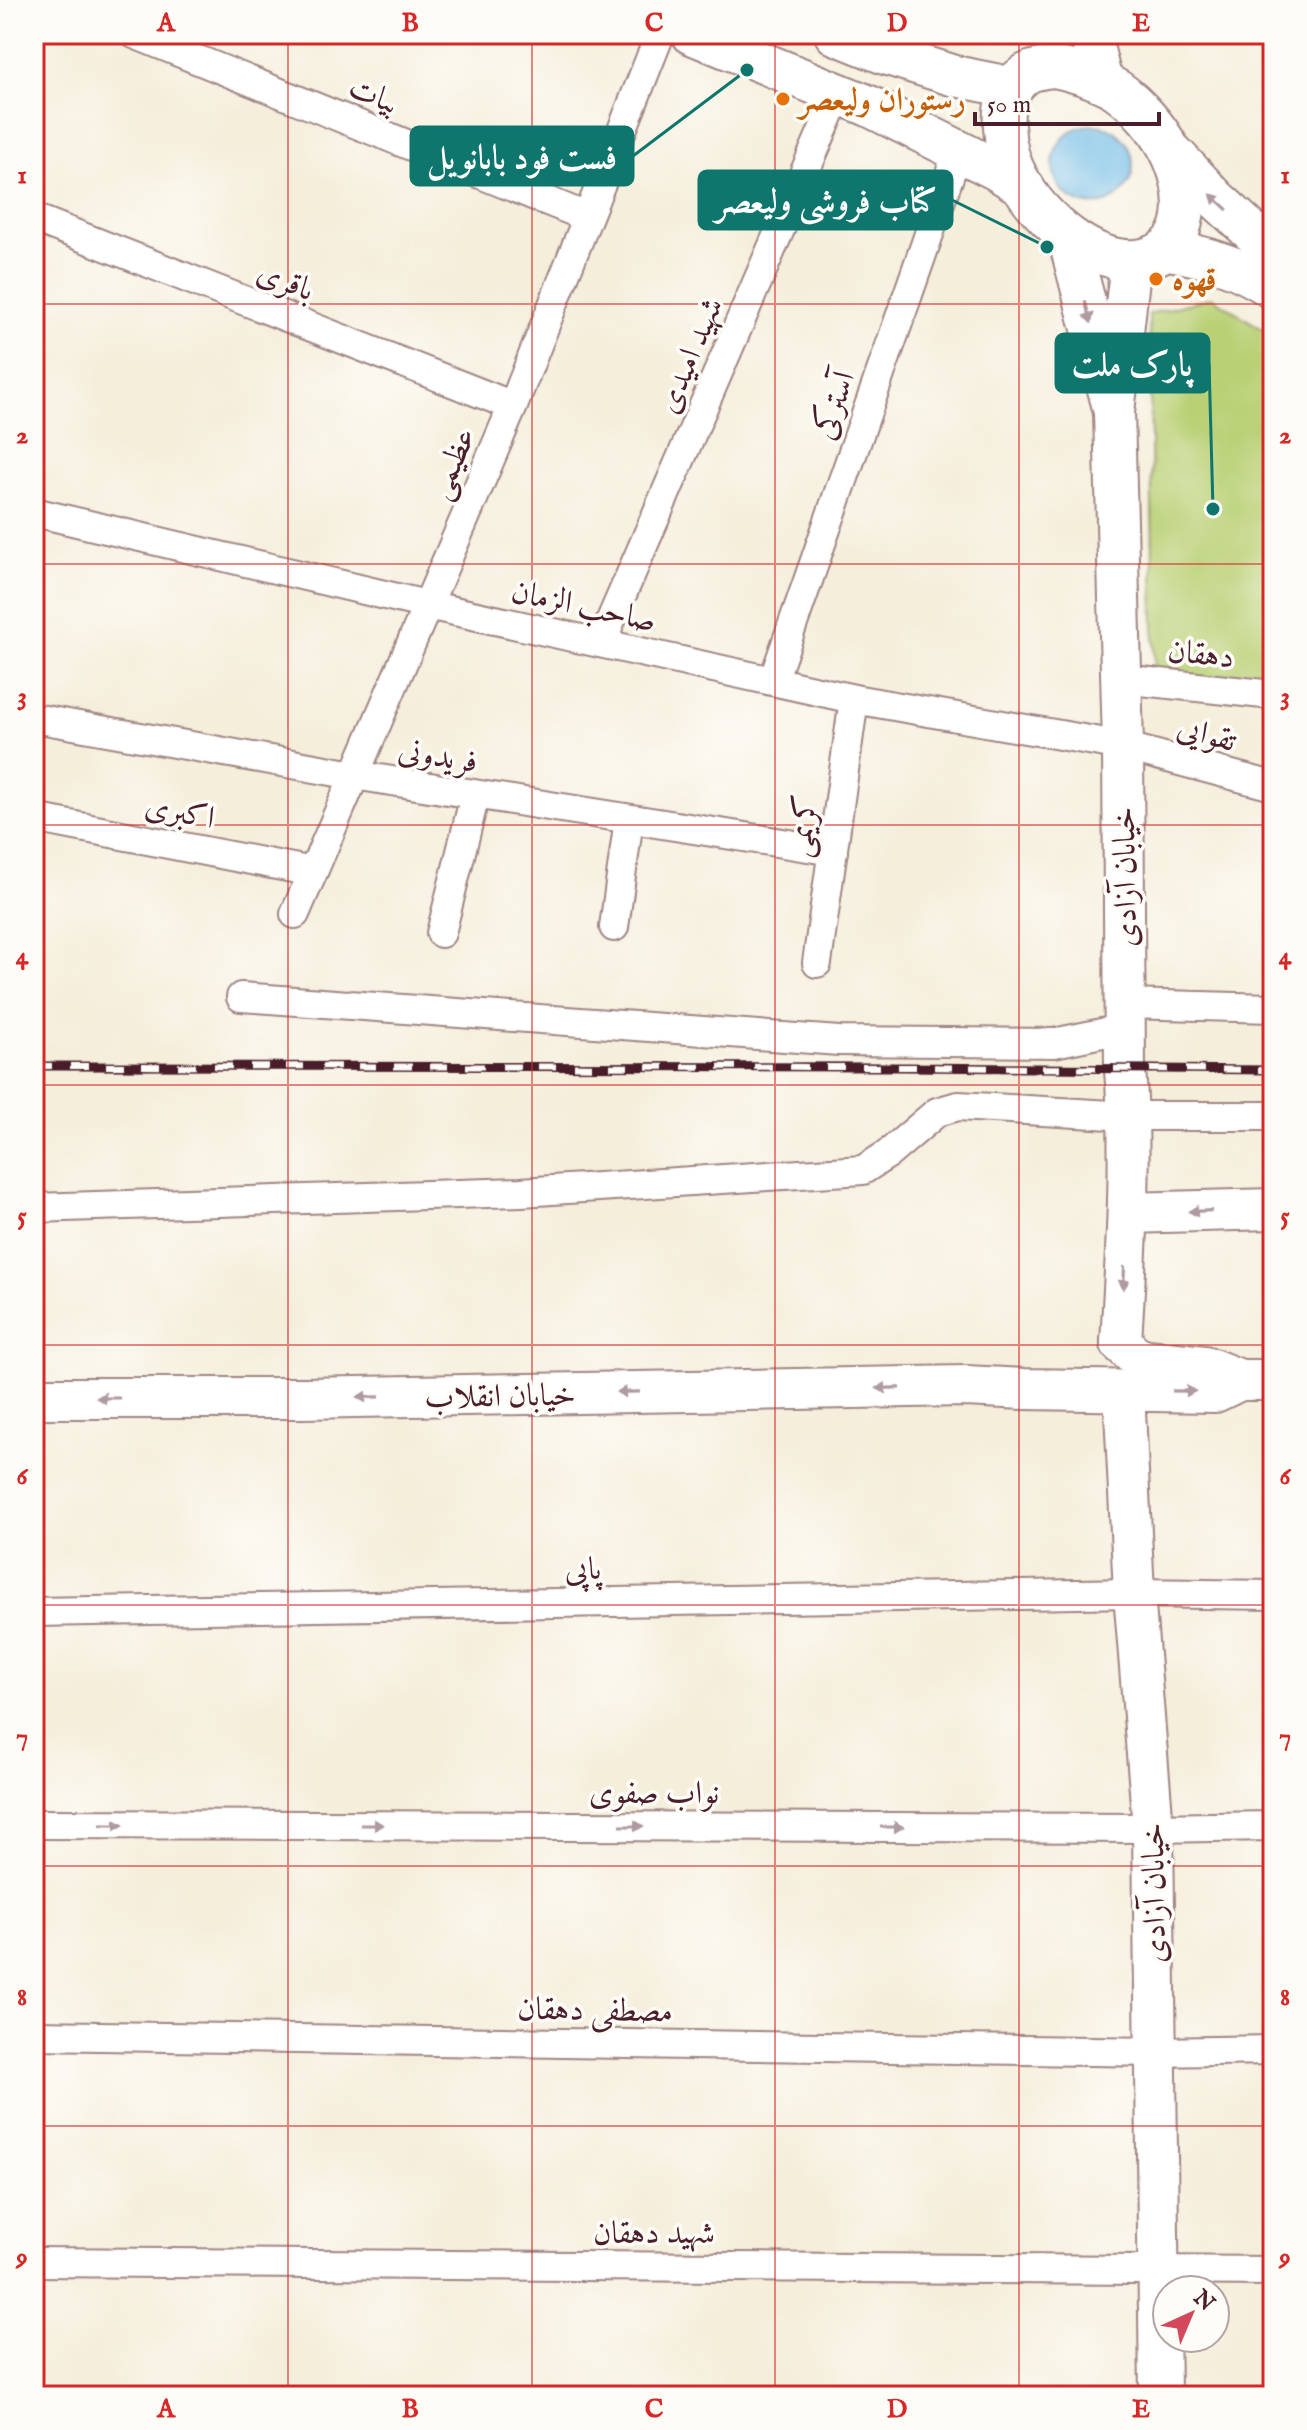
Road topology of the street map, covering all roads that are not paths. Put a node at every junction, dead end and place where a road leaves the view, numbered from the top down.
1 (134, 34) edge
2 (660, 34) edge
3 (692, 34) edge
4 (835, 34) edge
5 (1090, 34) edge
6 (1051, 50) edge
7 (885, 54) junction
8 (1102, 82) junction
9 (1010, 87) junction
10 (854, 100) junction
11 (1169, 149) junction
12 (958, 151) junction
13 (1024, 187) junction
14 (587, 217) junction
15 (34, 218) edge
16 (1068, 237) junction
17 (1273, 251) edge
18 (1148, 255) junction
19 (1273, 289) edge
20 (513, 406) junction
21 (1114, 412) junction
22 (34, 512) edge
23 (427, 605) junction
24 (601, 643) junction
25 (1122, 679) junction
26 (773, 681) junction
27 (1273, 695) edge
28 (854, 699) junction
29 (34, 718) edge
30 (1123, 746) junction
31 (354, 775) junction
32 (1273, 786) edge
33 (475, 795) junction
34 (34, 818) edge
35 (629, 819) junction
36 (833, 851) junction
37 (313, 872) junction
38 (295, 914) dead end
39 (614, 927) dead end
40 (441, 933) dead end
41 (817, 963) dead end
42 (241, 997) dead end
43 (1273, 1008) edge
44 (1126, 1016) junction
45 (1129, 1116) junction
46 (1273, 1116) edge
47 (34, 1208) edge
48 (1273, 1209) edge
49 (1128, 1213) junction
50 (1121, 1343) junction
51 (1256, 1380) edge
52 (966, 1386) junction
53 (1124, 1391) junction
54 (34, 1398) edge
55 (1134, 1593) junction
56 (1273, 1595) edge
57 (34, 1612) edge
58 (34, 1824) edge
59 (1273, 1826) edge
60 (1153, 1828) junction
61 (34, 2035) edge
62 (1273, 2050) edge
63 (1156, 2052) junction
64 (34, 2262) edge
65 (1158, 2270) junction
66 (1273, 2271) edge
67 (1160, 2396) edge

1 - 14 street, بیات
2 - 14 street, عظیمی
3 - 10 main road
4 - 7 main road
5 - 8 main road
6 - 8 main road
6 - 9 main road
7 - 9 main road
7 - 10 main road
8 - 11 main road
9 - 13 main road
10 - 12 main road
10 - 24 street, شهید امیدی
17 -> 11 main road
11 - 18 main road
12 - 13 main road
12 - 26 street, آسترکی
13 - 16 main road
14 - 20 street, عظیمی
15 - 20 street, باقری
16 - 18 main road
16 -> 21 main road
18 - 19 main road
18 - 21 main road
20 - 23 street, عظیمی
21 - 25 main road, خیابان آزادی
22 - 23 street, صاحب الزمان
23 - 24 street, صاحب الزمان
23 - 31 street, عظیمی
24 - 26 street, صاحب الزمان
25 - 27 street, دهقان
25 - 30 main road, خیابان آزادی
26 - 28 street, صاحب الزمان
28 - 30 street, صاحب الزمان
28 - 36 street, کریمی
29 - 31 street, فریدونی
30 - 32 street, تقوایی
30 - 44 main road, خیابان آزادی
31 - 33 street, فریدونی
31 - 37 street, عظیمی
33 - 35 street, فریدونی
33 - 40 street
34 - 37 street, اکبری
35 - 36 street, فریدونی
35 - 39 street
36 - 41 street, کریمی
37 - 38 street, عظیمی
42 - 44 street
43 - 44 street
44 - 45 main road, خیابان آزادی
45 - 46 street
45 - 47 street
45 - 49 main road, خیابان آزادی
48 -> 49 main road
49 -> 50 main road, خیابان آزادی
50 - 51 main road, خیابان انقلاب
50 - 52 main road, خیابان انقلاب
53 -> 51 main road, خیابان انقلاب
52 - 53 main road, خیابان انقلاب
52 -> 54 main road, خیابان انقلاب
53 - 55 main road, خیابان آزادی
55 - 56 street, پاپی
55 - 57 street, پاپی
55 - 60 main road, خیابان آزادی
58 -> 60 street, نواب صفوی
59 - 60 street, نواب صفوی
60 - 63 main road, خیابان آزادی
61 - 63 street, مصطفی دهقان
62 - 63 street
63 - 65 main road, خیابان آزادی
64 - 65 street, شهید دهقان
65 - 66 street, شهید دهقان
65 - 67 main road, خیابان آزادی

